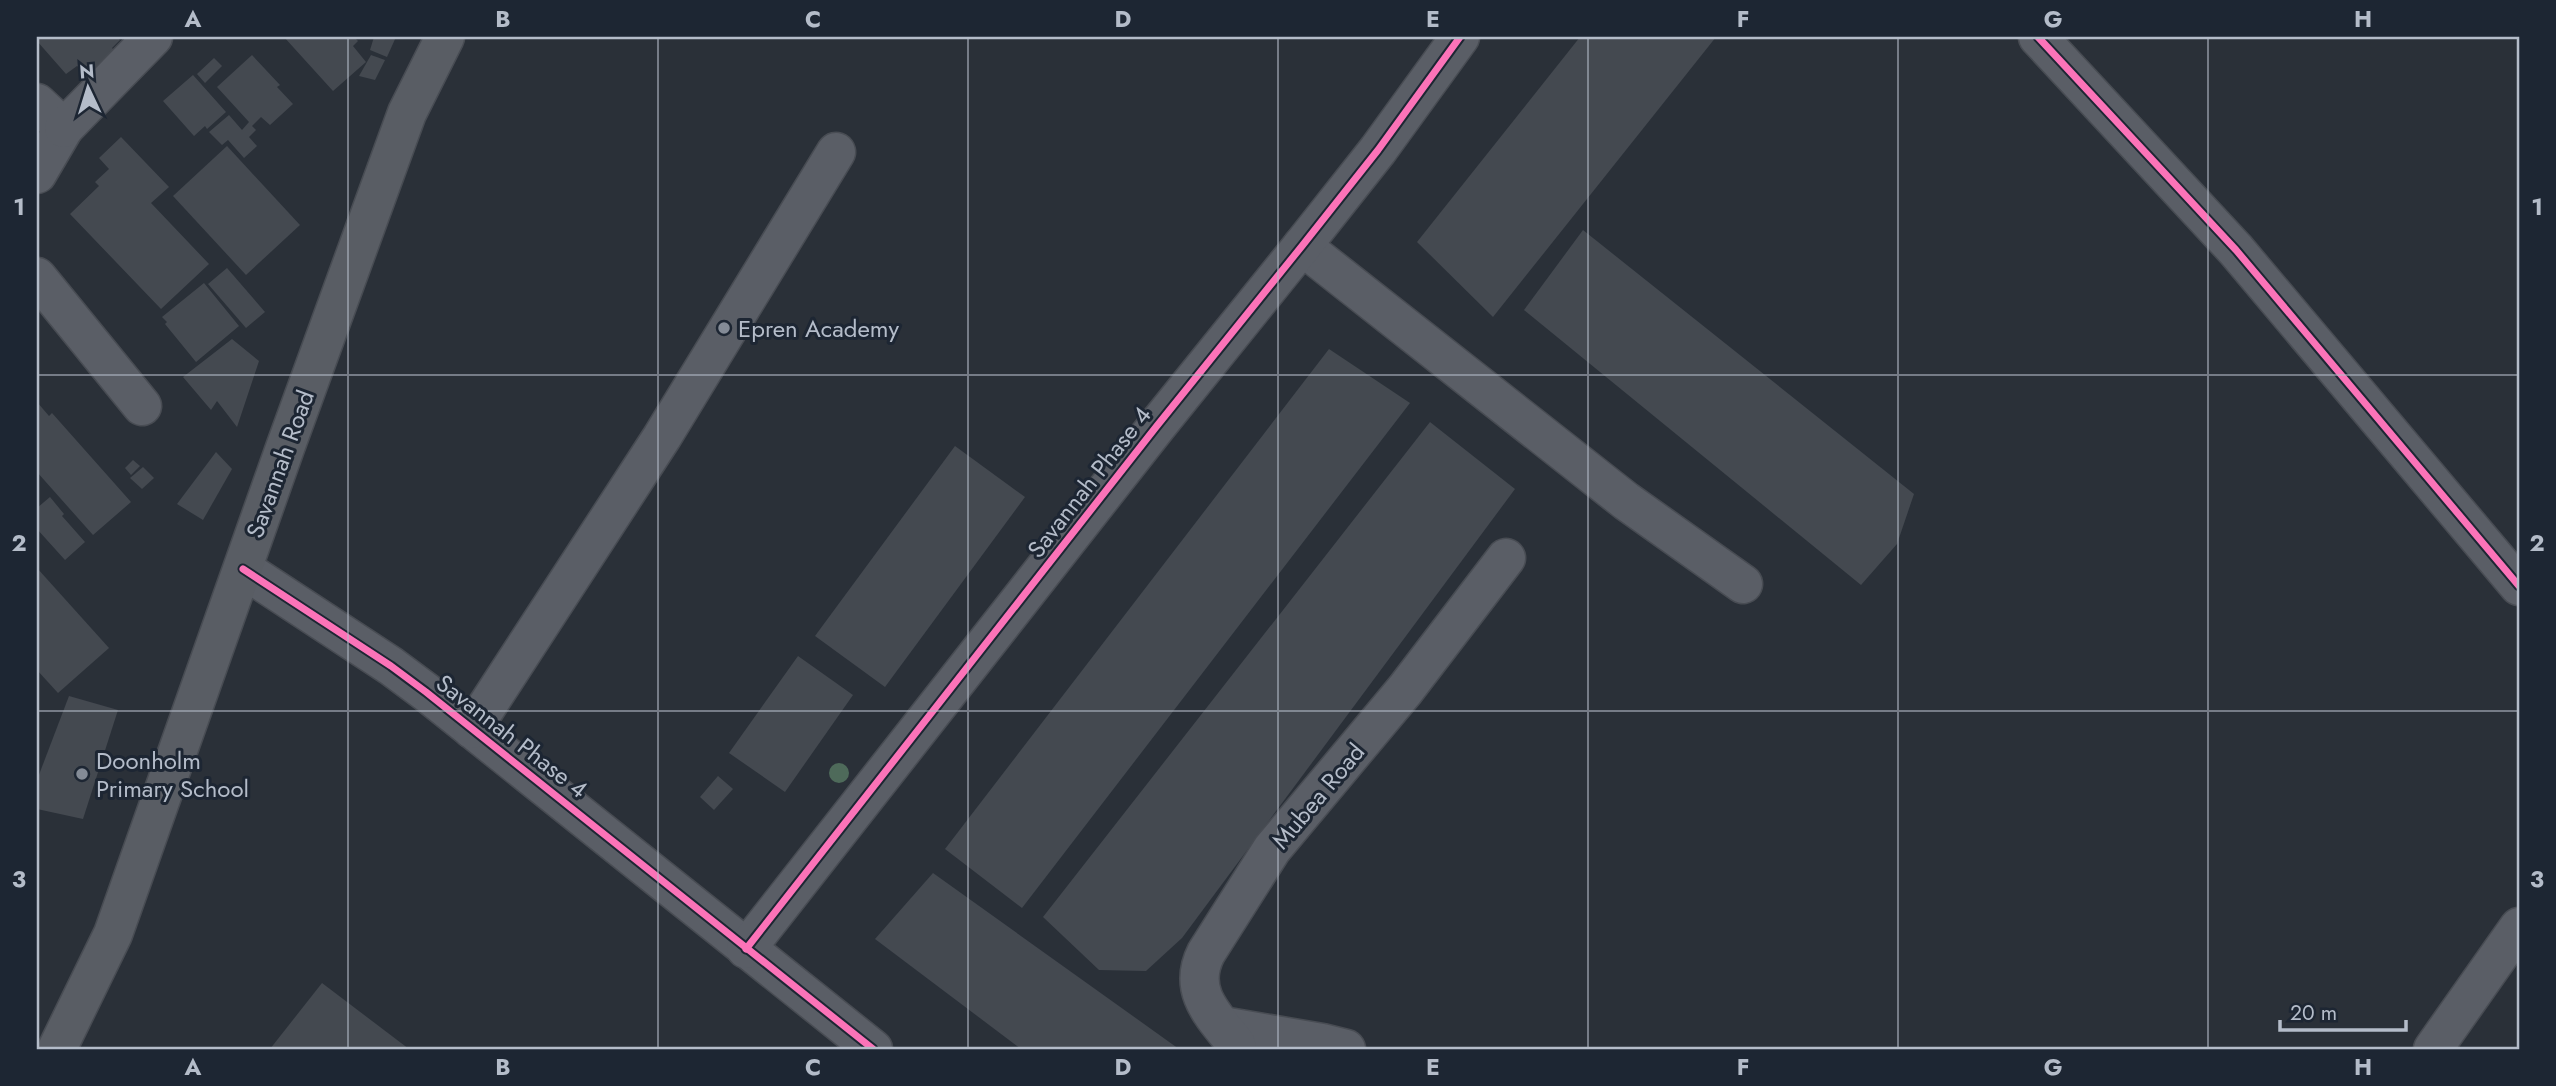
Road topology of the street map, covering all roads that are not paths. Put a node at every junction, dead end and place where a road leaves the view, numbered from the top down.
1 (153, 37) edge
2 (445, 37) edge
3 (1460, 37) edge
4 (2039, 37) edge
5 (50, 115) edge
6 (836, 152) dead end
7 (37, 174) edge
8 (1302, 246) junction
9 (37, 277) edge
10 (142, 406) dead end
11 (1506, 558) dead end
12 (243, 569) junction
13 (1743, 584) dead end
14 (2519, 586) edge
15 (472, 729) junction
16 (2519, 927) edge
17 (746, 949) junction
18 (1229, 1037) edge
19 (57, 1049) edge
20 (873, 1049) edge
21 (1346, 1049) edge
22 (2433, 1049) edge

1 - 5 street
2 - 12 main road, Savannah Road
3 - 8 street, Savannah Phase 4
4 - 14 street
5 - 7 street
6 - 15 street
8 - 13 street
8 - 17 street, Savannah Phase 4
9 - 10 street
11 - 18 street, Mubea Road
12 - 15 street, Savannah Phase 4
12 - 19 main road, Savannah Road
15 - 17 street, Savannah Phase 4
16 - 22 street
17 - 20 street, Savannah Phase 4
18 - 21 street

